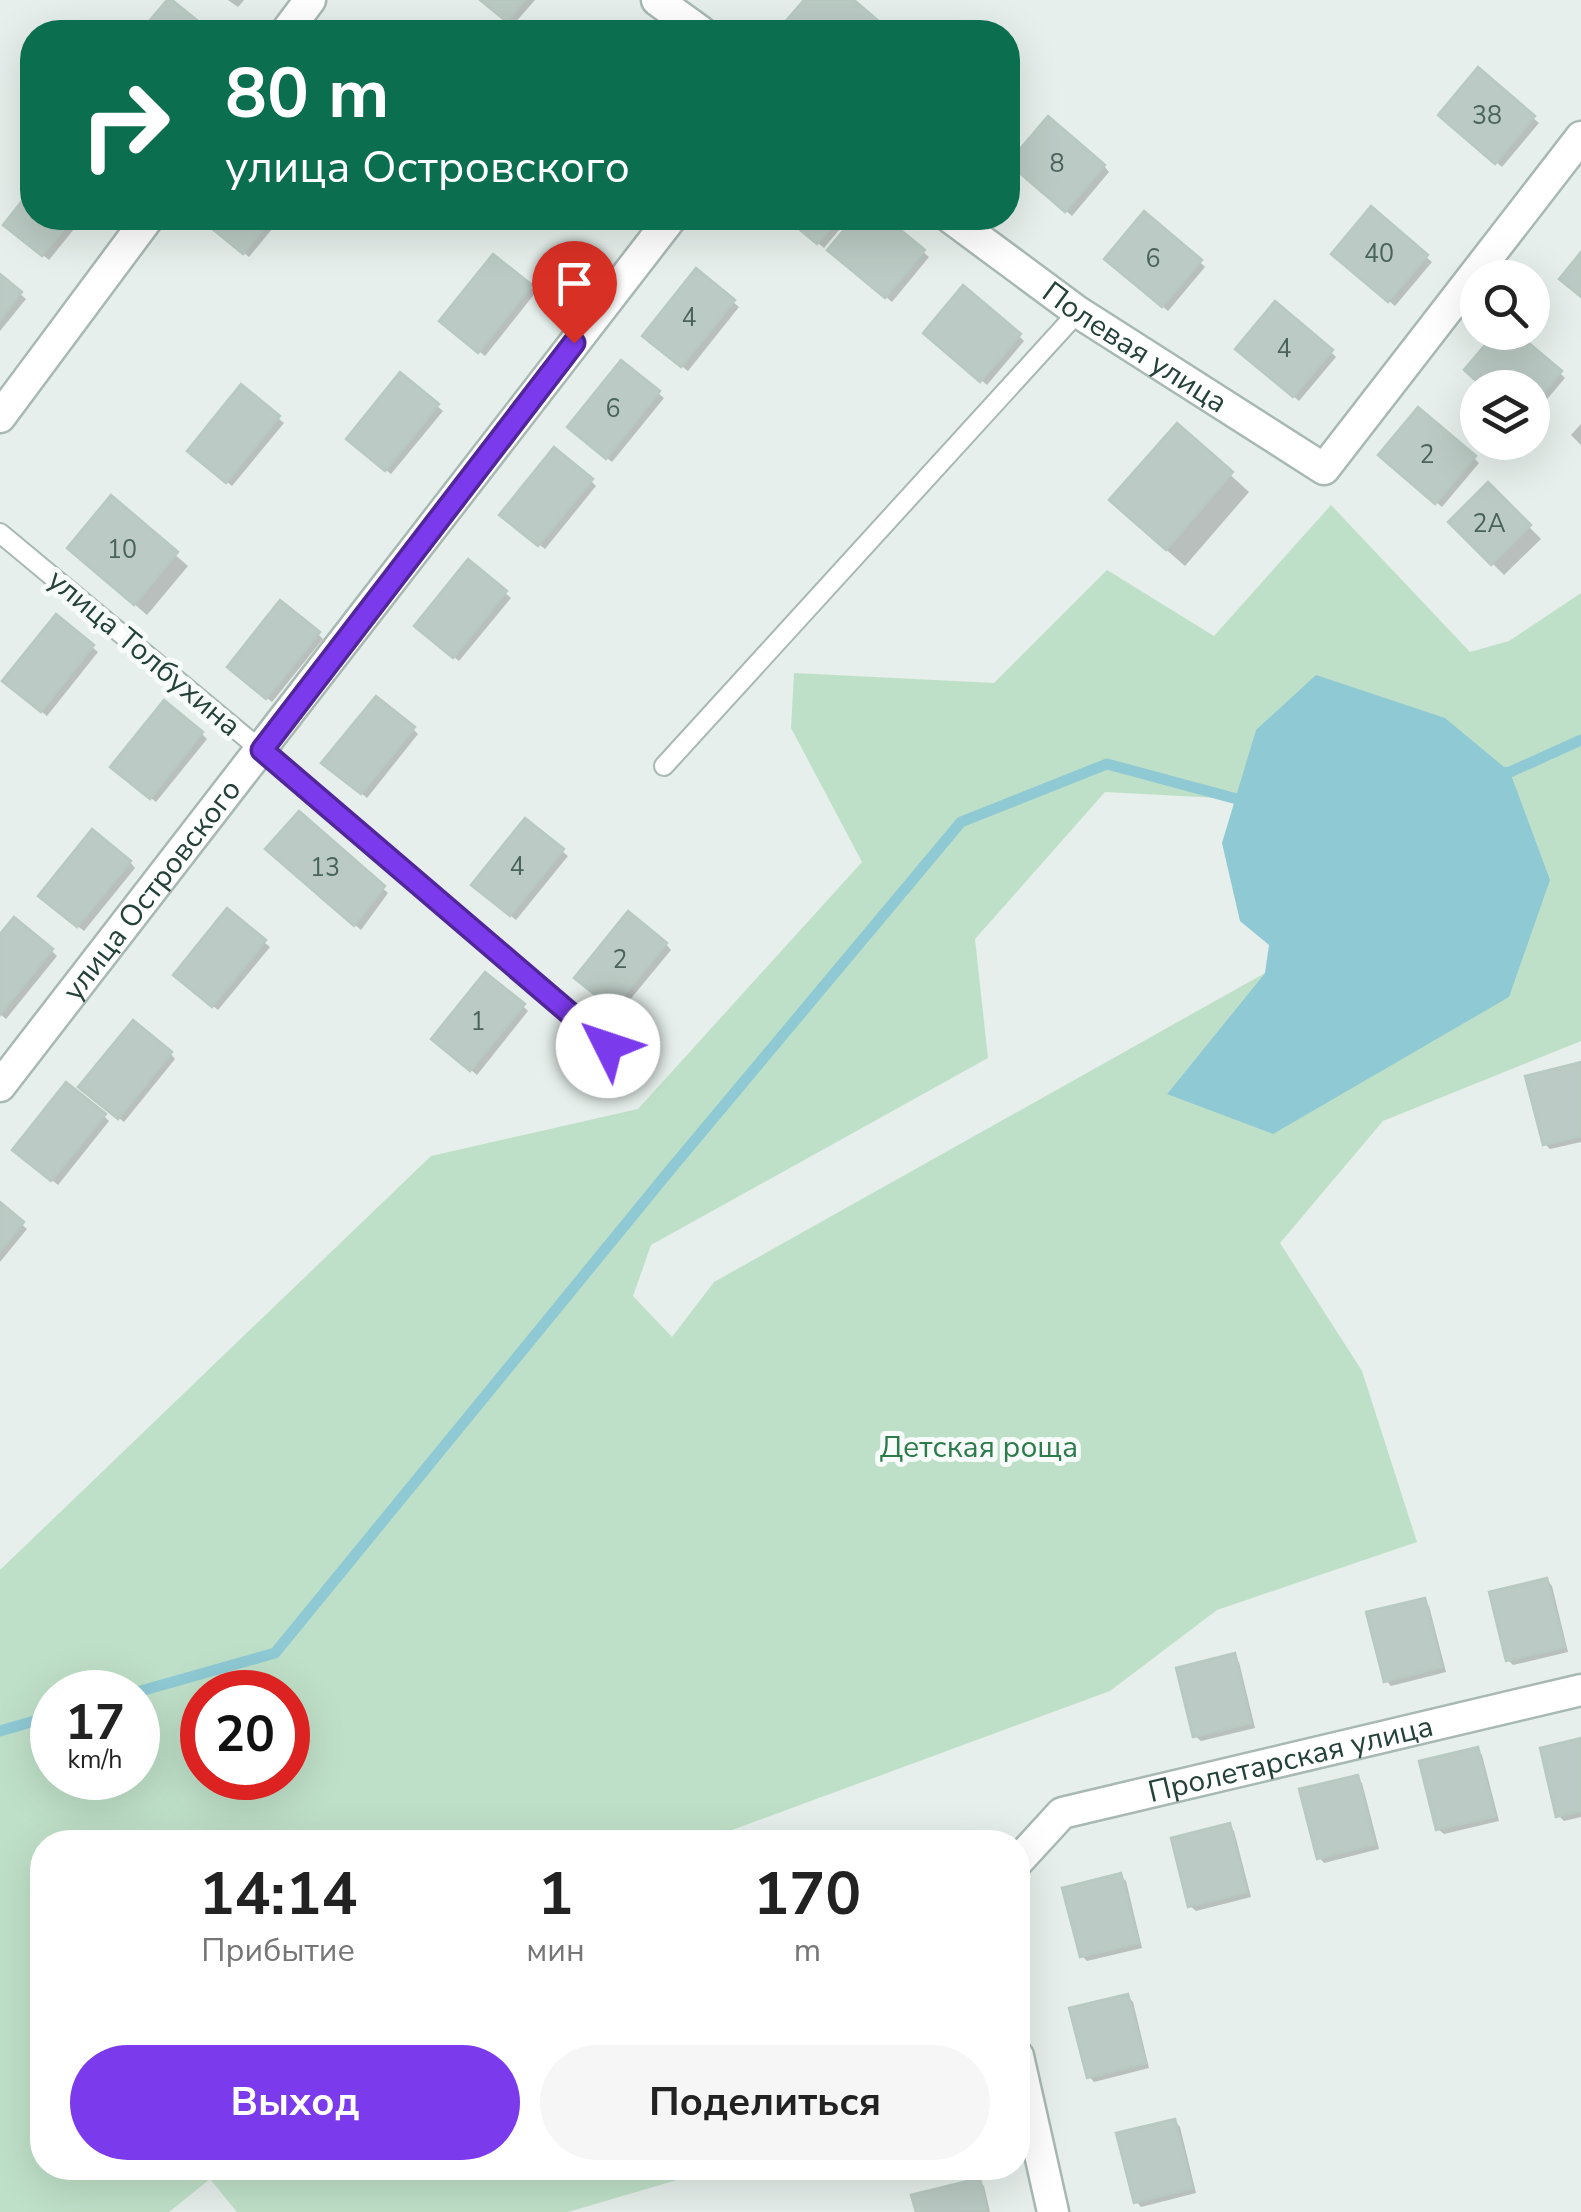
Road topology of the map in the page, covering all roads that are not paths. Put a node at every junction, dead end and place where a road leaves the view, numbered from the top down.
1 (657, 0) edge
2 (684, 20) edge
3 (1581, 137) edge
4 (139, 230) edge
5 (662, 230) edge
6 (967, 230) edge
7 (1078, 312) junction
8 (0, 417) edge
9 (0, 534) edge
10 (262, 750) junction
11 (664, 766) dead end
12 (608, 1046) dead end
13 (0, 1086) edge
14 (1581, 1690) edge
15 (1030, 1848) edge
16 (1030, 2111) edge
17 (1052, 2212) edge

1 - 2 street
3 - 7 street, Полевая улица
4 - 8 street
5 - 10 street, улица Островского
6 - 7 street, Полевая улица
7 - 11 lane
9 - 10 lane, улица Толбухина
10 - 12 lane, улица Толбухина
10 - 13 street, улица Островского
14 - 15 street, Пролетарская улица
16 - 17 street

